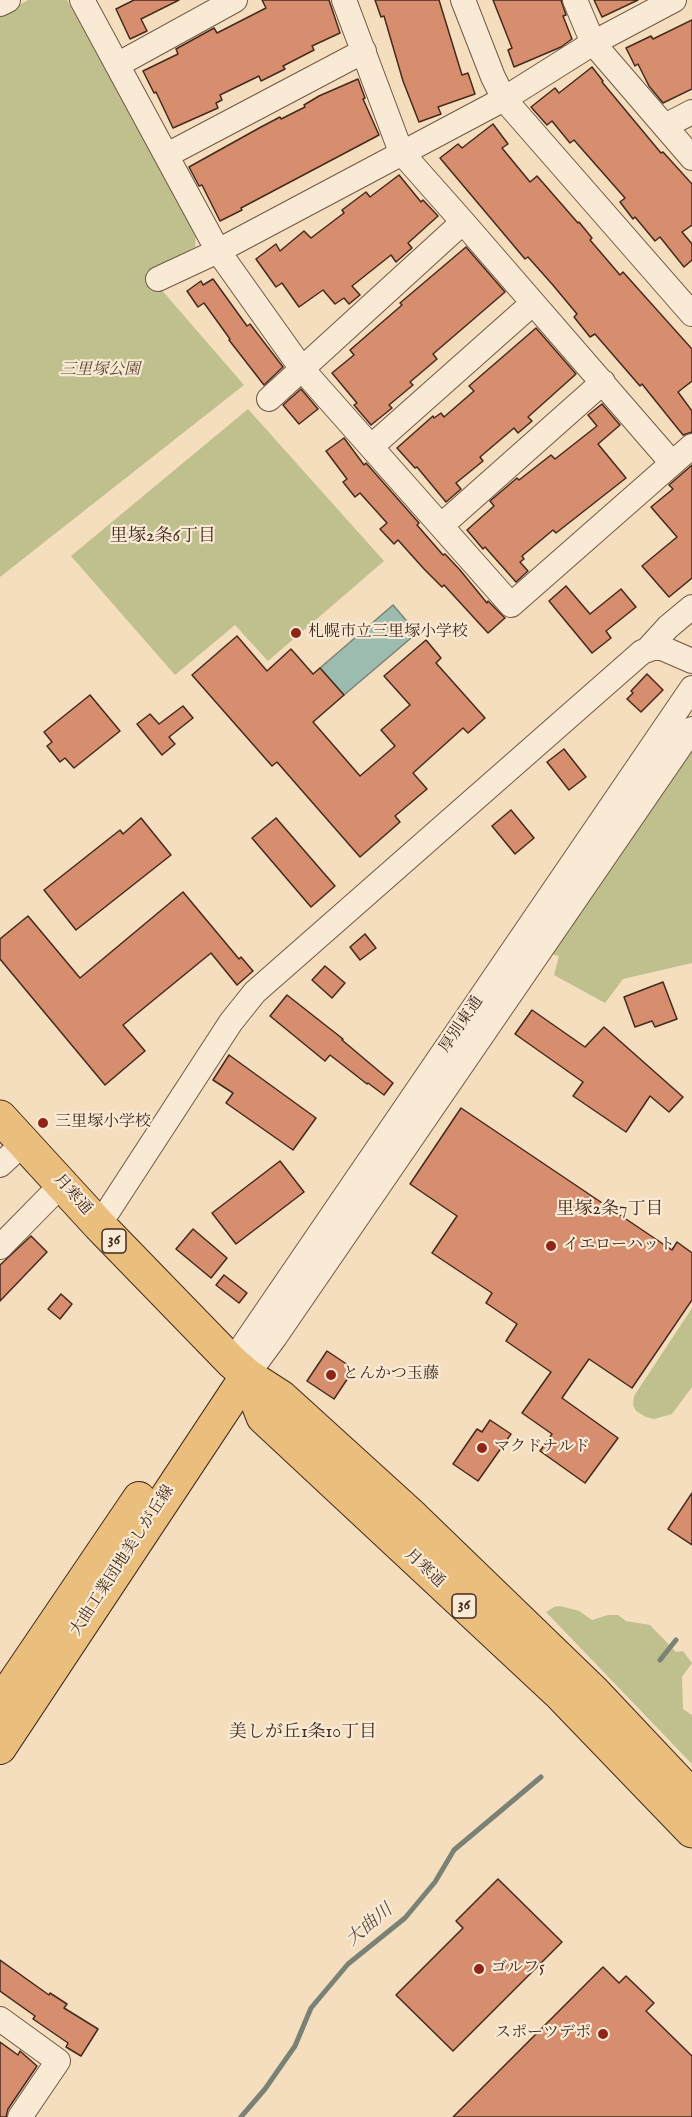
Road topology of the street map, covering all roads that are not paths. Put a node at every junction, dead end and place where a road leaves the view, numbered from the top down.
1 (8, 0) edge
2 (82, 0) edge
3 (235, 0) edge
4 (344, 0) edge
5 (464, 0) edge
6 (575, 0) edge
7 (674, 0) edge
8 (0, 4) edge
9 (593, 44) junction
10 (364, 51) junction
11 (117, 65) junction
12 (504, 99) junction
13 (692, 112) edge
14 (665, 126) junction
15 (400, 152) junction
16 (167, 155) junction
17 (692, 158) edge
18 (463, 222) junction
19 (218, 251) junction
20 (158, 279) dead end
21 (533, 303) junction
22 (692, 314) edge
23 (302, 369) junction
24 (603, 382) junction
25 (269, 399) dead end
26 (372, 446) junction
27 (692, 446) edge
28 (672, 463) junction
29 (442, 525) junction
30 (692, 607) edge
31 (647, 650) junction
32 (692, 661) edge
33 (692, 688) edge
34 (692, 729) edge
35 (0, 1117) edge
36 (24, 1143) junction
37 (0, 1164) edge
38 (62, 1185) junction
39 (99, 1225) junction
40 (0, 1247) edge
41 (239, 1368) junction
42 (0, 1703) edge
43 (0, 1748) edge
44 (692, 1796) edge
45 (692, 1831) edge
46 (0, 2019) edge
47 (20, 2117) edge

1 - 8 street
2 - 11 street
3 - 11 street
4 - 10 street
5 - 12 street
6 - 9 street
7 - 9 street
9 - 12 street
9 - 14 street
10 - 15 street
10 - 16 street
11 - 16 street
12 - 15 street
12 - 22 street
13 - 14 street
14 - 17 street
15 - 18 street
15 - 19 street
16 - 19 street
18 - 21 street
18 - 23 street
19 - 20 street
19 - 23 street
21 - 24 street
21 - 26 street
23 - 25 street
23 - 26 street
24 - 28 street
24 - 29 street
26 - 29 street
27 - 28 street
28 - 29 street
30 - 31 street
31 - 32 street
31 - 39 street
33 - 41 street, 厚別東通
34 - 41 street, 厚別東通
35 - 36 highway, 月寒通 / 36
36 - 37 street
36 - 38 highway, 月寒通 / 36
38 - 39 highway, 月寒通 / 36
38 - 40 street
39 - 41 highway, 月寒通 / 36
41 - 42 main road, 大曲工業団地美しが丘線
41 - 43 main road, 大曲工業団地美しが丘線
41 - 44 highway, 月寒通 / 36
41 - 45 highway, 月寒通 / 36
46 - 47 street

